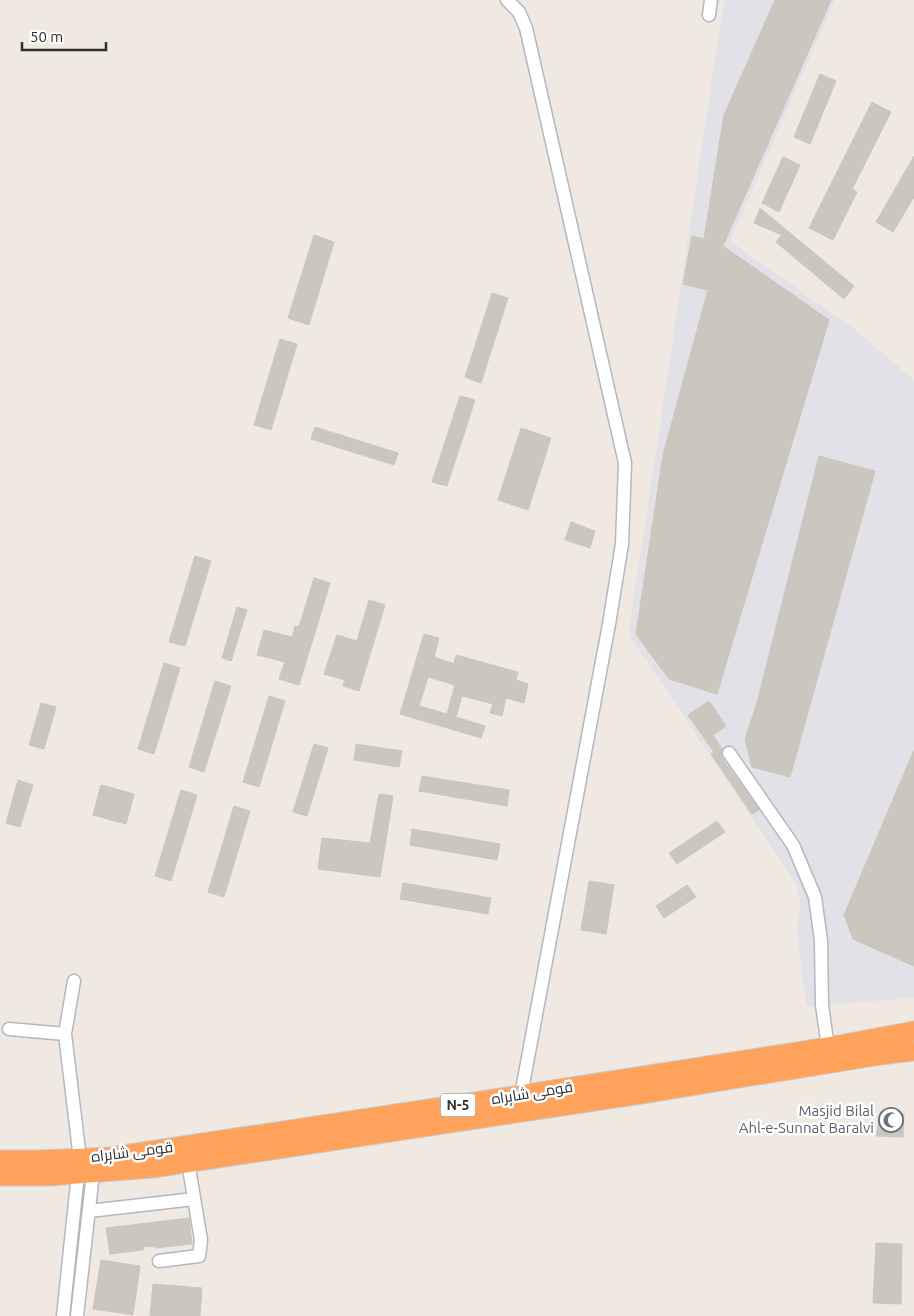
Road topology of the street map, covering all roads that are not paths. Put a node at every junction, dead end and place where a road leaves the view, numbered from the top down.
1 (711, 0) edge
2 (509, 1) edge
3 (709, 15) dead end
4 (729, 752) dead end
5 (74, 981) dead end
6 (9, 1029) dead end
7 (914, 1031) edge
8 (65, 1034) junction
9 (828, 1047) junction
10 (914, 1051) edge
11 (521, 1095) junction
12 (0, 1160) edge
13 (188, 1162) junction
14 (84, 1168) junction
15 (0, 1176) edge
16 (194, 1199) junction
17 (89, 1211) junction
18 (159, 1261) dead end
19 (63, 1316) edge
20 (77, 1316) edge

1 - 3 street
2 - 11 street
4 - 9 street
5 - 8 street
6 - 8 street
7 - 9 highway, قومی شاہراہ / N-5
8 - 14 street
9 - 11 highway, قومی شاہراہ / N-5
10 - 13 highway, قومی شاہراہ / N-5
11 - 14 highway, قومی شاہراہ / N-5
12 - 14 highway, قومی شاہراہ / N-5
13 - 14 highway, قومی شاہراہ / N-5
13 - 16 street
14 - 15 highway, قومی شاہراہ / N-5
14 - 17 street
14 - 19 street
16 - 17 street
16 - 18 street
17 - 20 street

